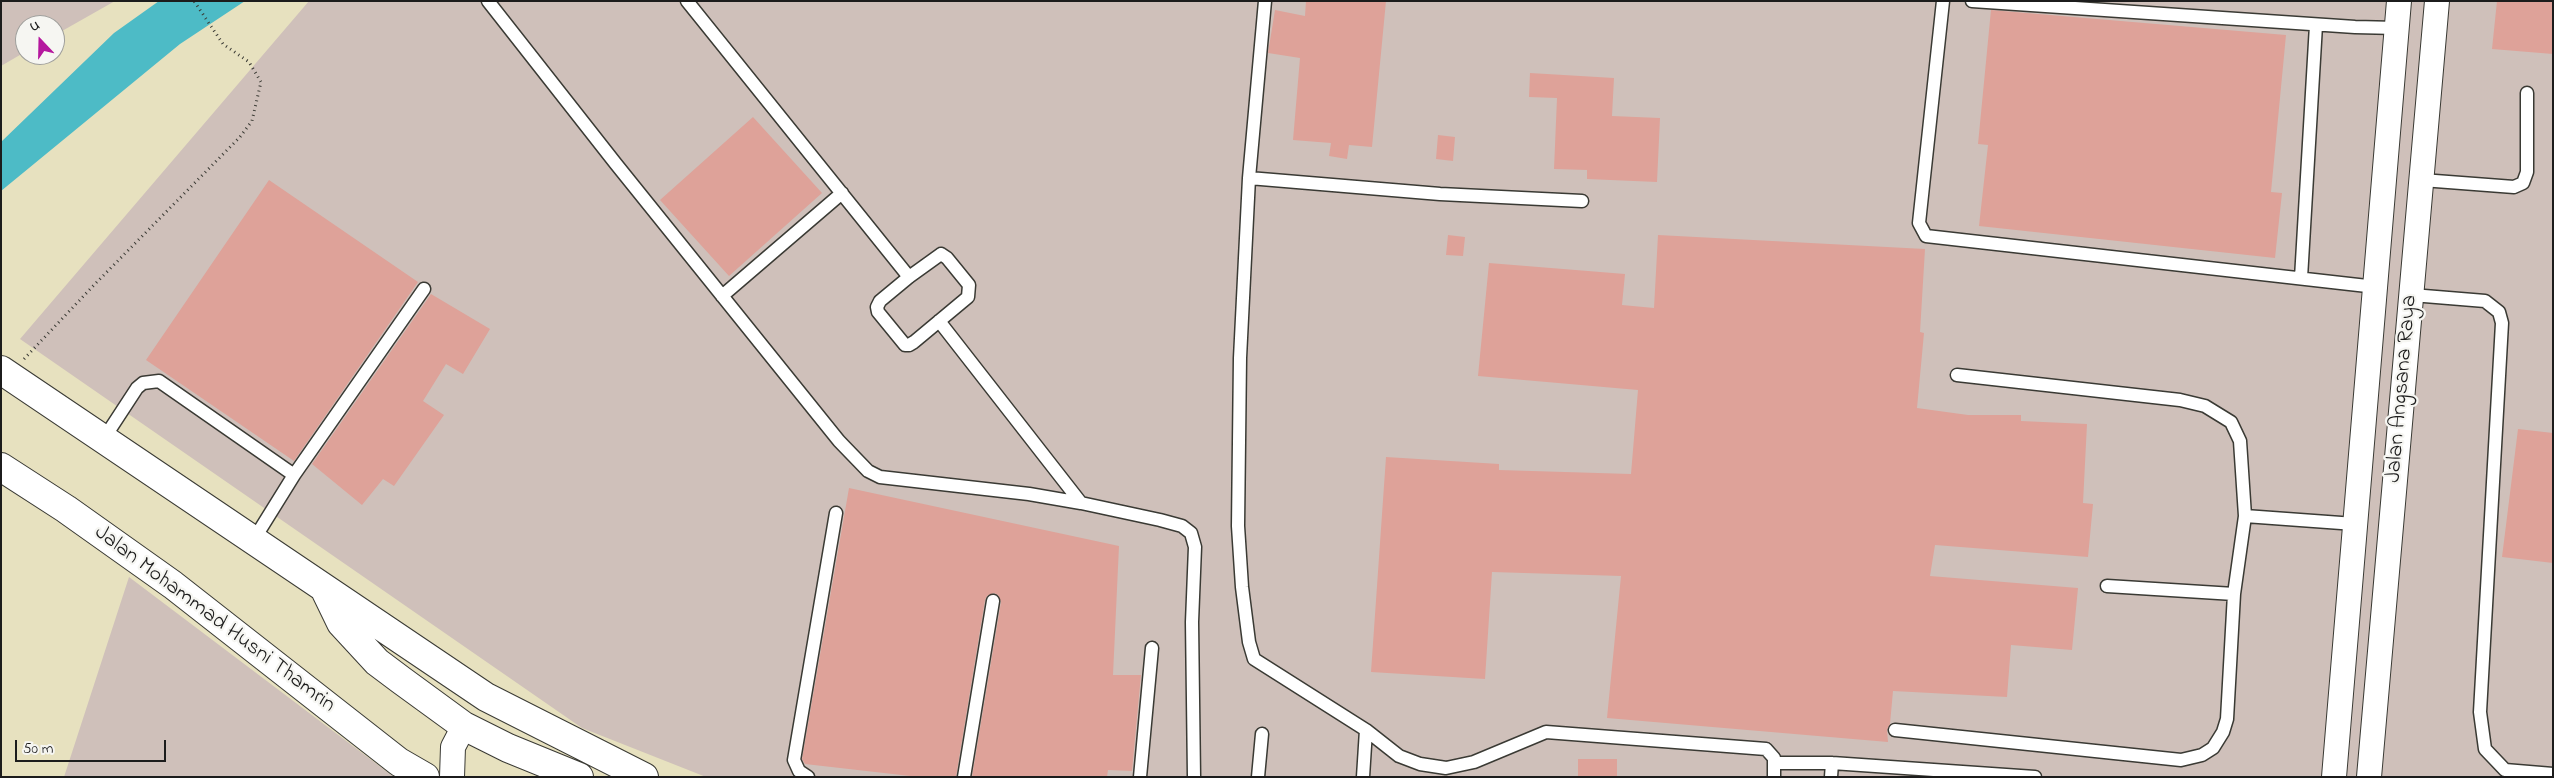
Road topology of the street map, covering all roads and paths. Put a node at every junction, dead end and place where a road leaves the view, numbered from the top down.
1 (194, 1) edge
2 (488, 1) edge
3 (687, 1) edge
4 (1265, 1) edge
5 (1942, 1) edge
6 (1972, 1) edge
7 (2399, 1) edge
8 (2437, 1) edge
9 (2316, 25) junction
10 (2397, 28) junction
11 (2527, 92) dead end
12 (1249, 178) junction
13 (2422, 180) junction
14 (842, 193) junction
15 (1582, 201) dead end
16 (908, 277) junction
17 (2301, 278) junction
18 (2376, 287) junction
19 (424, 289) dead end
20 (2412, 295) junction
21 (722, 296) junction
22 (939, 321) junction
23 (5, 373) edge
24 (1957, 375) dead end
25 (103, 440) junction
26 (1, 467) edge
27 (294, 476) junction
28 (1081, 503) junction
29 (836, 513) dead end
30 (2245, 516) junction
31 (2355, 524) junction
32 (253, 541) junction
33 (2107, 586) dead end
34 (325, 590) junction
35 (2234, 594) junction
36 (993, 601) dead end
37 (1152, 648) dead end
38 (464, 726) junction
39 (1366, 730) junction
40 (1895, 730) dead end
41 (1262, 734) dead end
42 (1775, 763) junction
43 (1832, 763) junction
44 (1887, 772) edge
45 (1942, 774) edge
46 (2553, 774) edge
47 (1998, 776) edge
48 (425, 777) edge
49 (452, 777) edge
50 (579, 777) edge
51 (644, 777) edge
52 (808, 777) edge
53 (964, 777) edge
54 (1140, 777) edge
55 (1194, 777) edge
56 (1258, 777) edge
57 (1363, 777) edge
58 (1774, 777) edge
59 (1831, 777) edge
60 (2035, 777) edge
61 (2334, 777) edge
62 (2369, 777) edge

1 - 23 path
2 - 21 lane
3 - 14 lane
4 - 12 lane
5 - 17 lane
6 - 9 lane
7 - 10 street, Jalan Angsana Raya
8 - 13 street, Jalan Angsana Raya
9 - 10 lane
9 - 17 lane
10 - 18 street, Jalan Angsana Raya
11 - 13 lane
12 - 15 lane
12 - 39 lane
13 - 20 street, Jalan Angsana Raya
14 - 16 lane
14 - 21 lane
16 - 22 lane
16 - 22 lane
17 - 18 lane
18 - 31 street, Jalan Angsana Raya
19 - 27 lane
20 - 46 lane
20 - 62 street, Jalan Angsana Raya
21 - 28 lane
22 - 28 lane
23 - 25 street
24 - 30 lane
25 - 27 lane
25 - 32 street
26 - 48 street, Jalan Mohammad Husni Thamrin
27 - 32 lane
28 - 55 lane
29 - 52 lane
30 - 31 lane
30 - 35 lane
31 - 61 street, Jalan Angsana Raya
32 - 34 street
33 - 35 lane
34 - 38 street
34 - 51 street
35 - 40 lane
36 - 53 lane
37 - 54 lane
38 - 49 street
38 - 50 street
39 - 42 lane
39 - 57 lane
41 - 56 lane
42 - 43 lane
42 - 58 lane
43 - 44 lane
43 - 59 lane
44 - 45 lane
45 - 47 lane
47 - 60 lane

